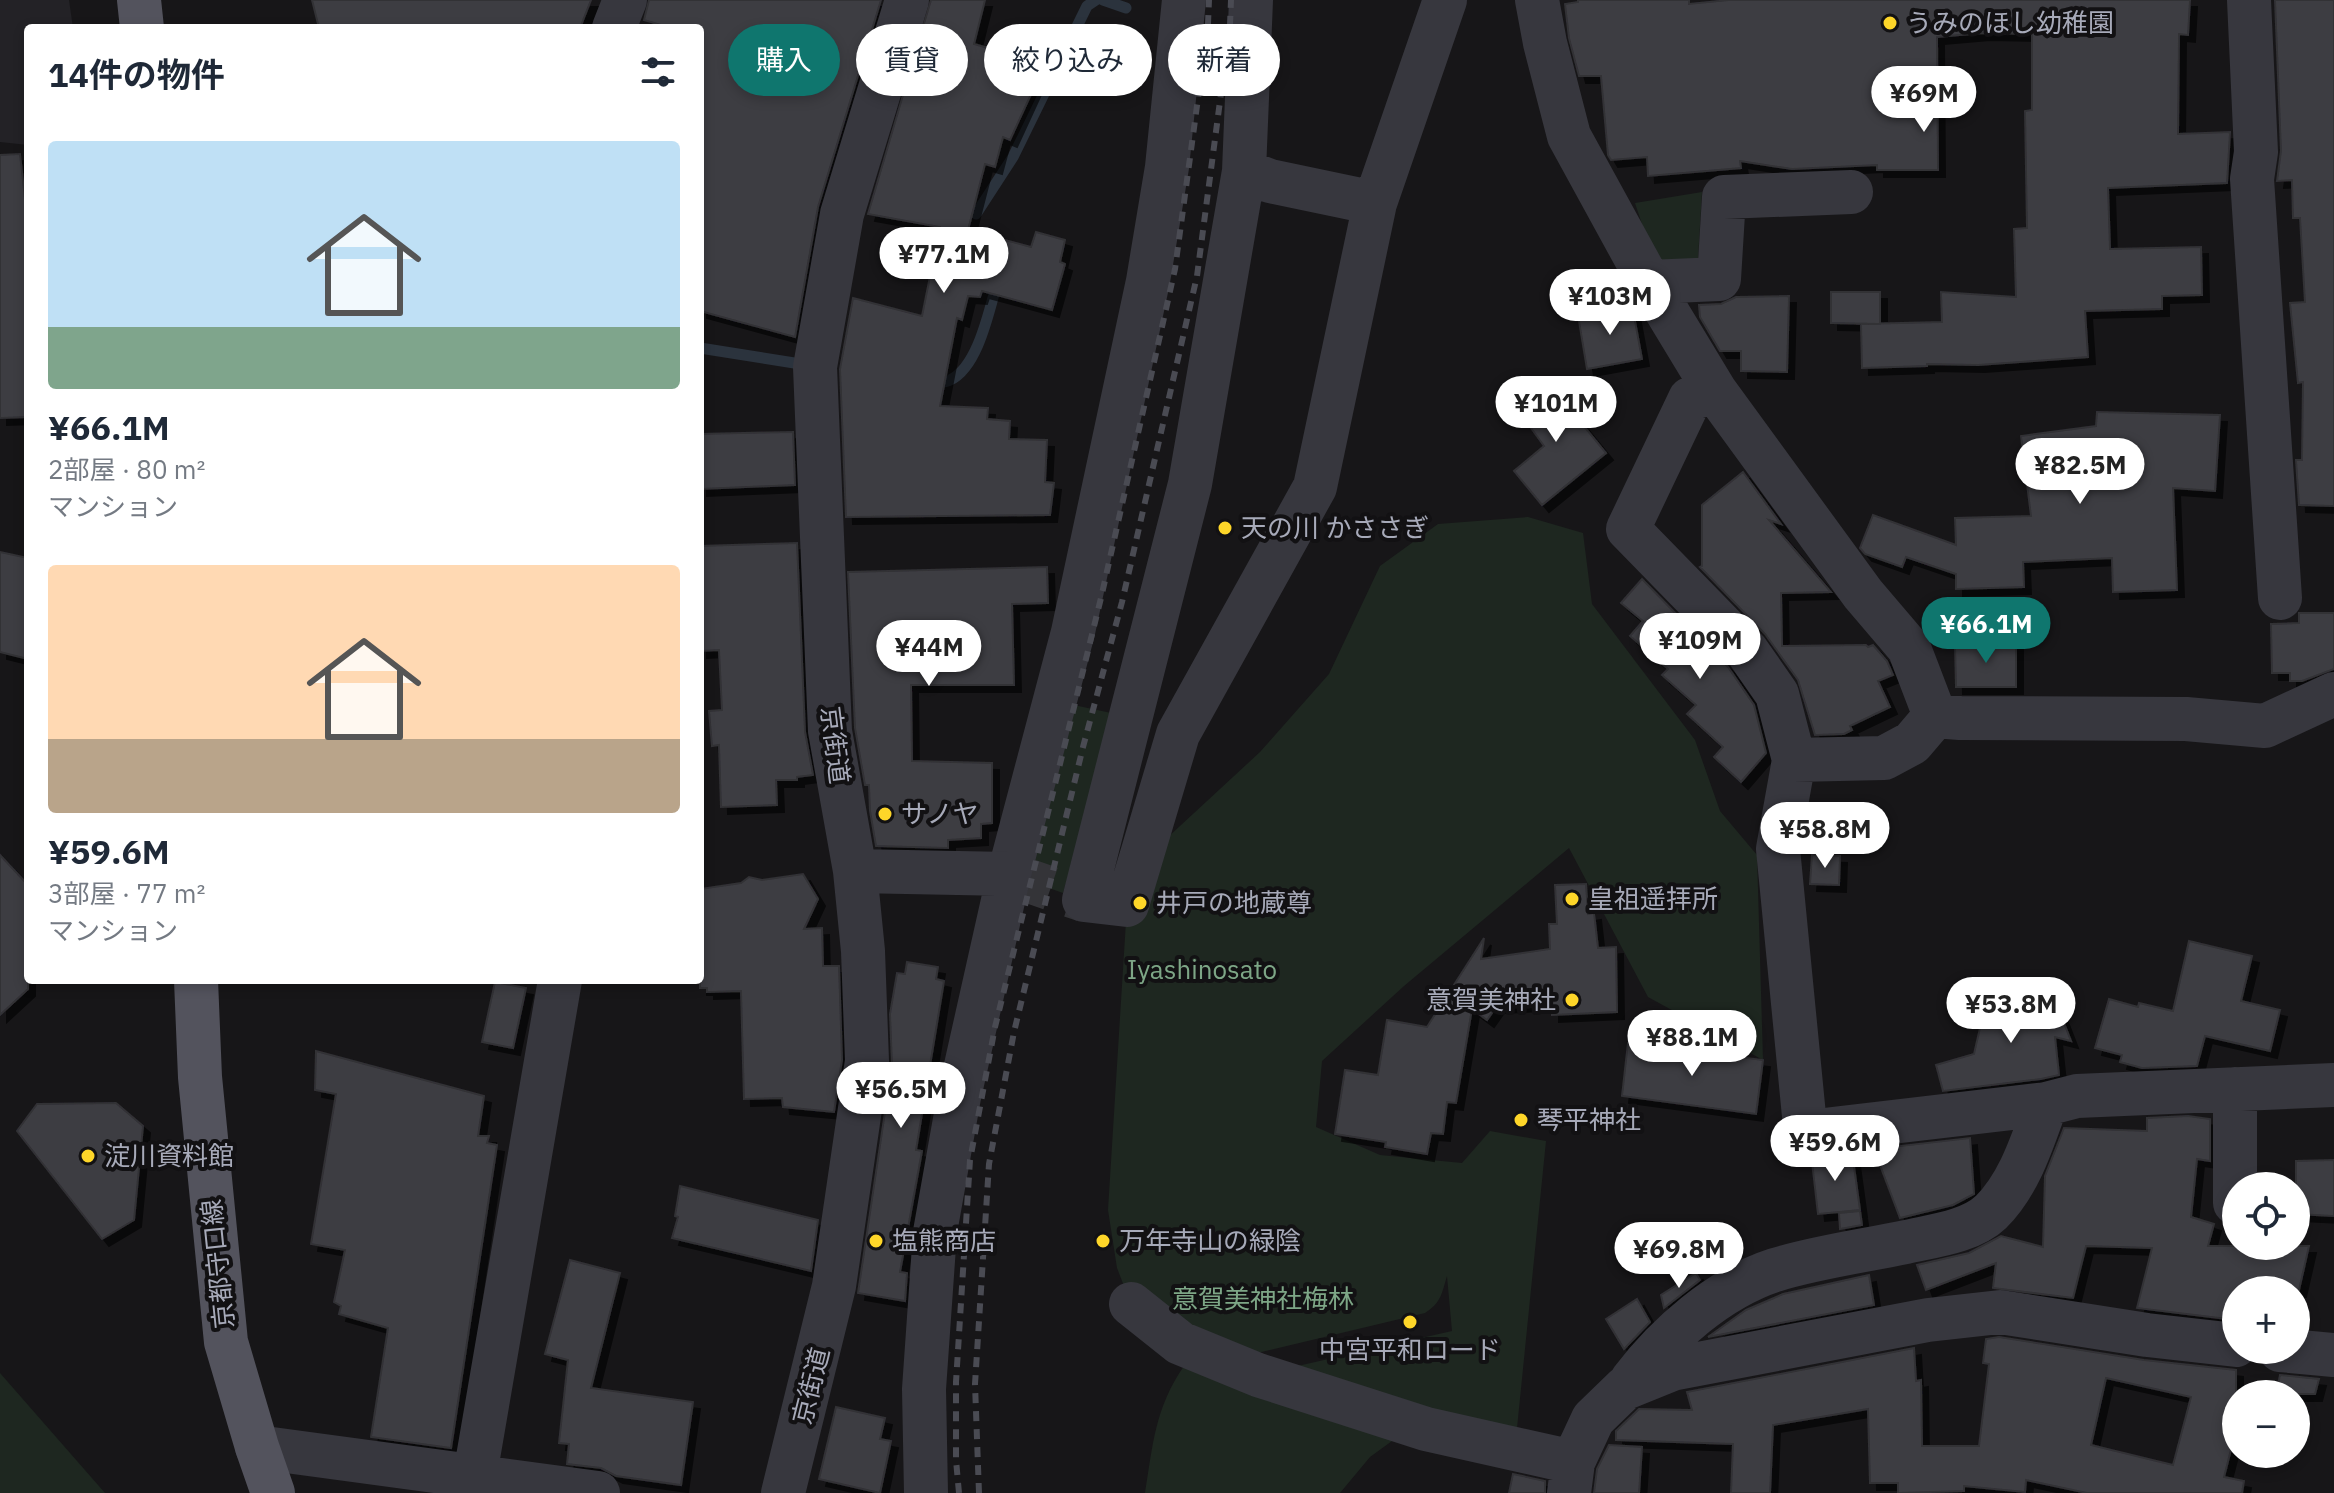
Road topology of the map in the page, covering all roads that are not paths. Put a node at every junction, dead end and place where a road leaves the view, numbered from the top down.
1 (139, 0) edge
2 (625, 0) edge
3 (907, 0) edge
4 (1184, 0) edge
5 (1251, 0) edge
6 (1445, 0) edge
7 (1537, 0) edge
8 (2249, 0) edge
9 (142, 24) edge
10 (616, 24) edge
11 (1244, 171) junction
12 (1851, 192) dead end
13 (1375, 203) junction
14 (1649, 282) junction
15 (1715, 391) junction
16 (2280, 598) dead end
17 (2334, 694) edge
18 (1935, 716) junction
19 (1794, 760) junction
20 (855, 871) junction
21 (1009, 874) junction
22 (196, 984) edge
23 (559, 984) edge
24 (2334, 1085) edge
25 (2235, 1089) junction
26 (2046, 1104) junction
27 (2235, 1172) edge
28 (1131, 1304) dead end
29 (2222, 1343) edge
30 (2310, 1353) edge
31 (2334, 1355) edge
32 (1625, 1388) junction
33 (257, 1447) junction
34 (475, 1475) junction
35 (1571, 1477) edge
36 (273, 1493) edge
37 (598, 1493) edge
38 (783, 1493) edge
39 (926, 1493) edge

1 - 9 main road
2 - 10 street
3 - 20 street, 京街道
4 - 21 street
5 - 11 street
6 - 13 street
7 - 14 street
8 - 16 street
11 - 13 street
11 - 13 street
12 - 14 street
14 - 15 street
15 - 18 street
15 - 19 street
17 - 18 street
18 - 19 street
19 - 26 street
20 - 21 street
20 - 38 street, 京街道
21 - 39 street
22 - 33 main road, 京都守口線
23 - 34 street
24 - 25 street
25 - 26 street
25 - 27 street
26 - 32 street
28 - 35 street
29 - 32 street
30 - 31 street
32 - 35 street
33 - 34 street
33 - 36 main road, 京都守口線
34 - 37 street

